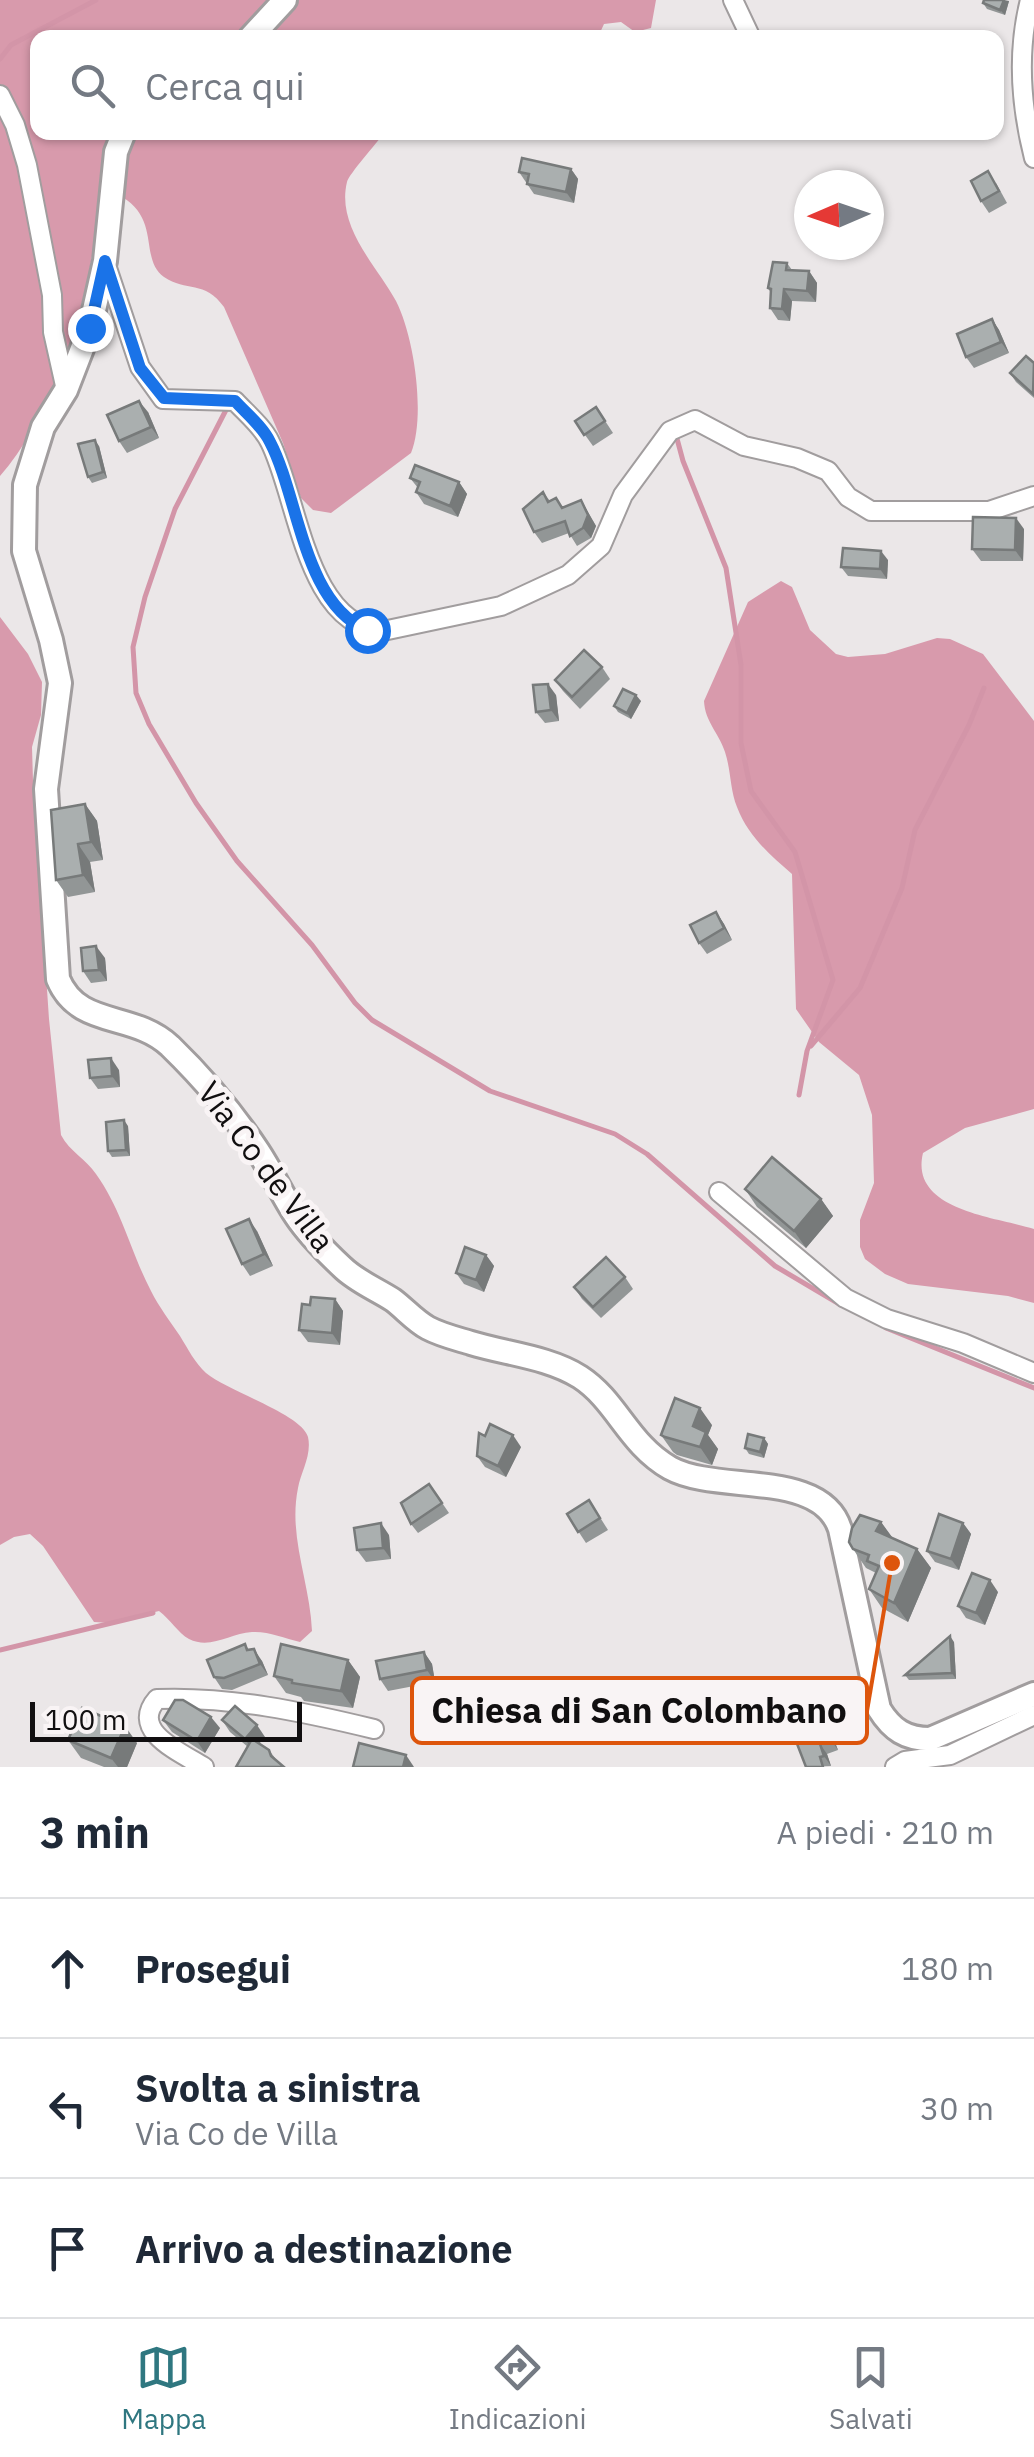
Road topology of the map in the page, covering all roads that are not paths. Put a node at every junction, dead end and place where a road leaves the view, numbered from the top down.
1 (285, 0) edge
2 (733, 0) edge
3 (1030, 0) edge
4 (257, 30) edge
5 (747, 30) edge
6 (0, 95) edge
7 (121, 140) edge
8 (1034, 158) edge
9 (105, 261) junction
10 (66, 390) junction
11 (1034, 496) edge
12 (719, 1192) dead end
13 (1034, 1373) edge
14 (1034, 1694) edge
15 (1034, 1715) edge
16 (374, 1729) dead end
17 (204, 1767) edge
18 (895, 1767) edge

1 - 4 street
2 - 5 street
3 - 8 street
6 - 10 street
7 - 9 street, Via Co de Villa
9 - 10 street, Via Co de Villa
9 - 11 street
10 - 14 street, Via Co de Villa
12 - 13 street
15 - 18 street
16 - 17 street

